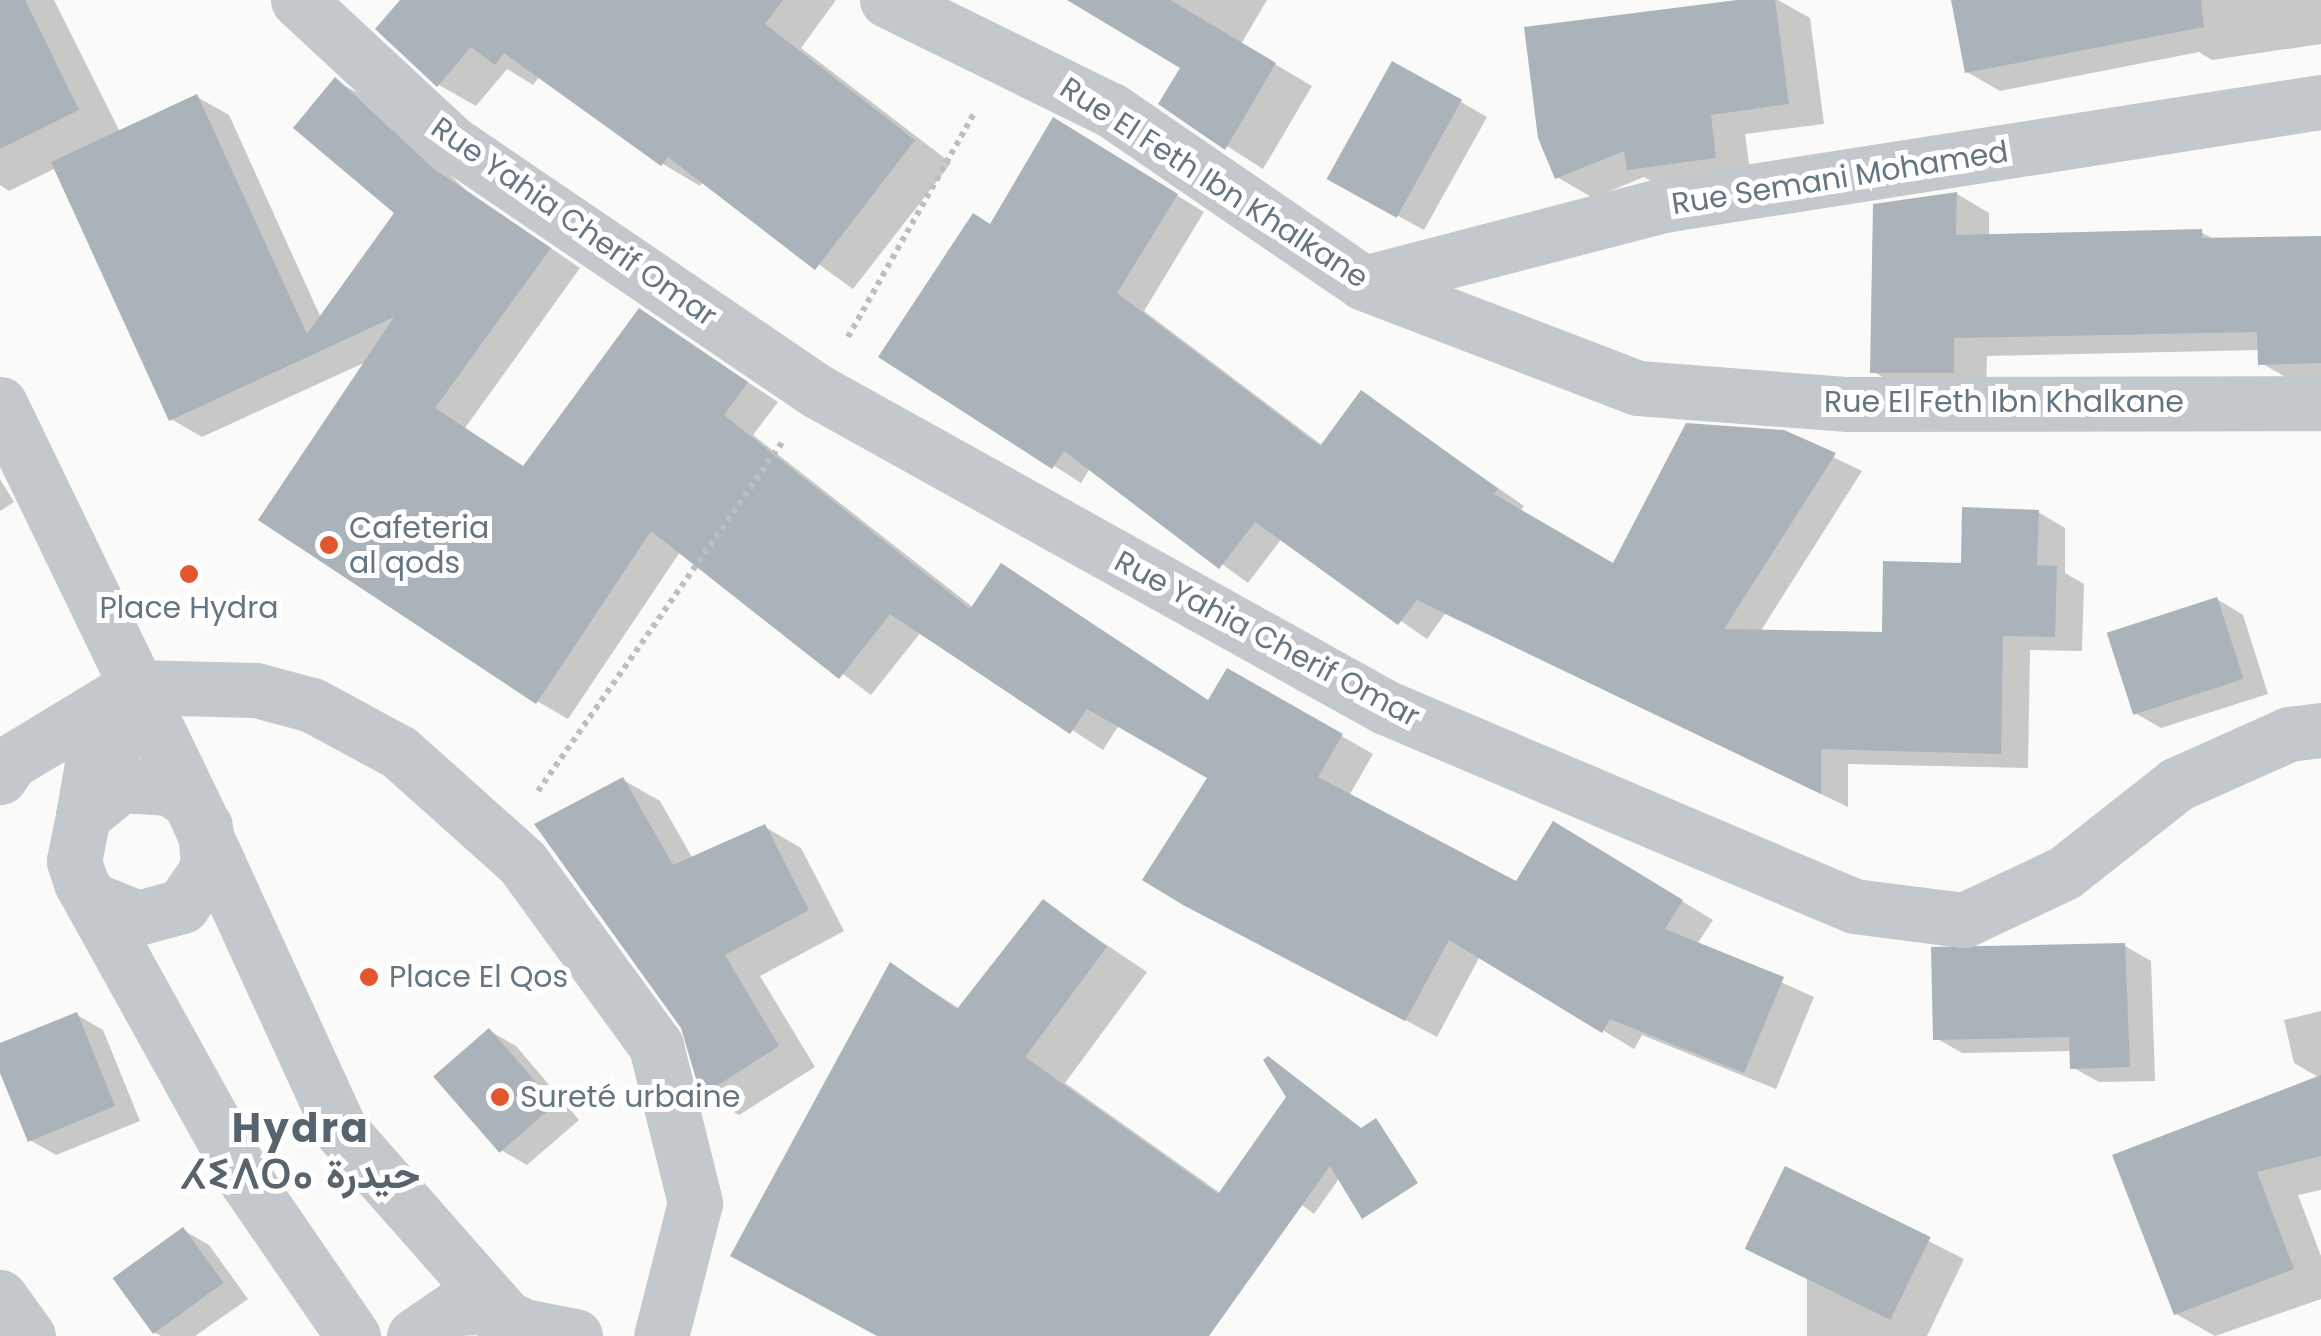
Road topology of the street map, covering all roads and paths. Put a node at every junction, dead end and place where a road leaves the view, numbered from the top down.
1 (298, 0) edge
2 (886, 0) edge
3 (1007, 55) junction
4 (2321, 102) edge
5 (1364, 283) junction
6 (817, 391) junction
7 (2321, 402) edge
8 (0, 404) edge
9 (142, 703) junction
10 (2321, 730) edge
11 (3, 763) edge
12 (83, 816) junction
13 (203, 821) junction
14 (502, 845) junction
15 (96, 901) junction
16 (0, 1297) edge
17 (533, 1328) edge
18 (28, 1336) edge
19 (353, 1336) edge
20 (414, 1336) edge
21 (661, 1336) edge

1 - 6 street, Rue Yahia Cherif Omar
2 - 3 street, Rue El Feth Ibn Khalkane
3 - 5 street, Rue El Feth Ibn Khalkane
3 - 6 path
4 - 5 street, Rue Semani Mohamed
5 - 7 street, Rue El Feth Ibn Khalkane
6 - 10 street, Rue Yahia Cherif Omar
6 - 14 path
8 - 9 street
9 - 11 street
9 - 12 street
9 - 13 street
9 - 14 street
12 - 13 street
12 - 15 street
13 - 15 street
13 - 17 street
14 - 21 street
15 - 19 street
16 - 18 street
17 - 20 street

